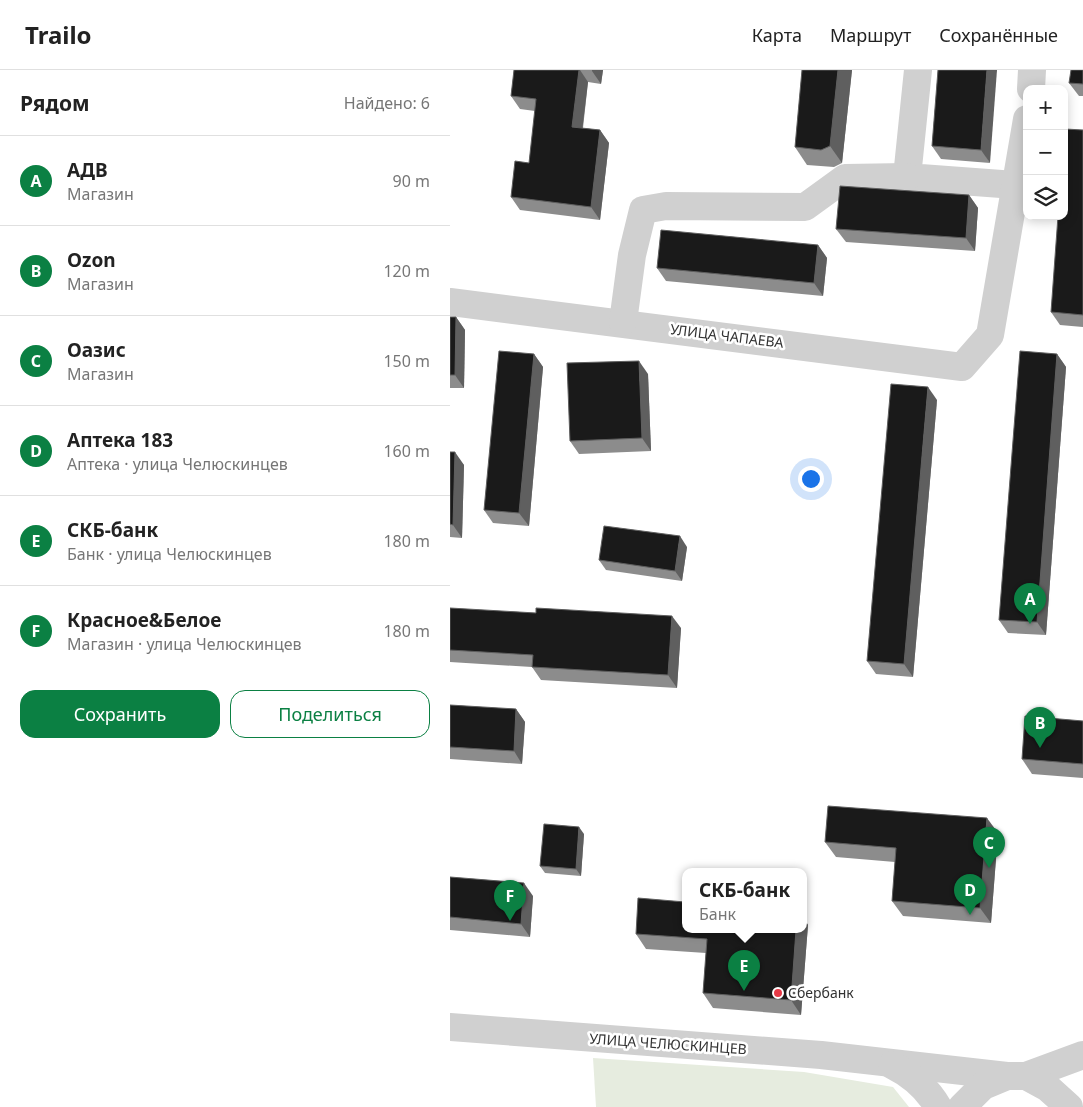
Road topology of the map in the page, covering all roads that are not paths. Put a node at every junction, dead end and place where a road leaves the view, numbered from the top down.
1 (918, 70) edge
2 (1032, 70) edge
3 (1031, 85) edge
4 (1025, 130) edge
5 (907, 177) junction
6 (1015, 185) junction
7 (450, 302) edge
8 (623, 322) junction
9 (450, 1027) edge
10 (1083, 1055) edge
11 (886, 1062) junction
12 (1016, 1076) junction
13 (938, 1107) edge
14 (962, 1107) edge
15 (1069, 1107) edge

1 - 5 street
2 - 3 street
4 - 6 street
5 - 6 street
5 - 8 street
6 - 8 street, УЛИЦА ЧАПАЕВА
7 - 8 street, УЛИЦА ЧАПАЕВА
9 - 11 street, УЛИЦА ЧЕЛЮСКИНЦЕВ
10 - 12 street
11 - 12 street, УЛИЦА ЧЕЛЮСКИНЦЕВ
11 - 13 street
12 - 14 street
12 - 15 street

